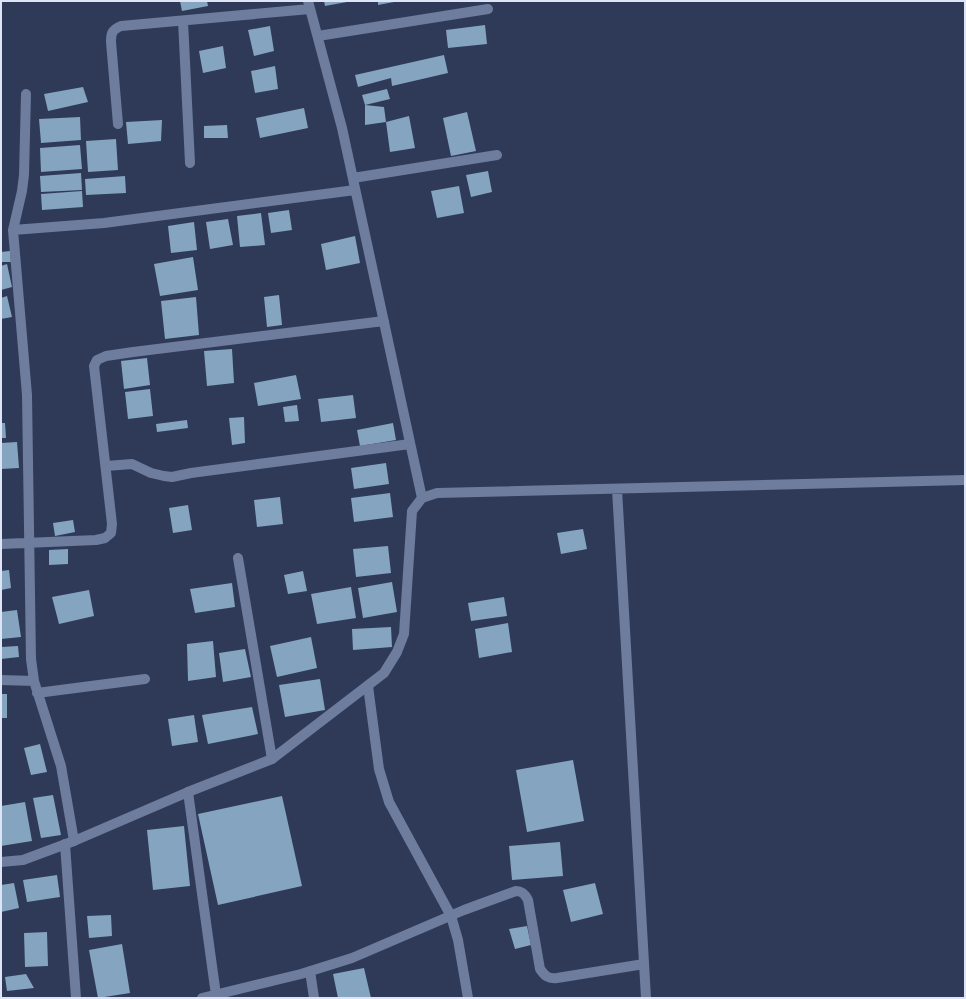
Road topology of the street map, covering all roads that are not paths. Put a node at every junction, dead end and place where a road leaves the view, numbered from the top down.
1 (309, 5) edge
2 (488, 9) dead end
3 (182, 21) junction
4 (318, 36) junction
5 (26, 94) dead end
6 (118, 124) dead end
7 (497, 155) dead end
8 (190, 163) dead end
9 (353, 178) junction
10 (356, 190) junction
11 (13, 230) junction
12 (384, 321) junction
13 (410, 444) junction
14 (106, 466) junction
15 (965, 480) edge
16 (617, 489) junction
17 (422, 498) junction
18 (28, 543) junction
19 (1, 544) edge
20 (238, 558) dead end
21 (1, 680) edge
22 (34, 680) junction
23 (145, 680) dead end
24 (368, 686) junction
25 (37, 693) junction
26 (272, 759) junction
27 (188, 792) junction
28 (69, 842) junction
29 (1, 862) edge
30 (451, 916) junction
31 (644, 964) junction
32 (310, 971) junction
33 (216, 995) junction
34 (76, 998) edge
35 (202, 998) edge
36 (314, 998) edge
37 (468, 998) edge
38 (646, 998) edge

1 - 3 street
1 - 4 street
2 - 4 street
3 - 6 street
3 - 8 street
4 - 9 street
5 - 11 street
7 - 9 street
9 - 10 street
10 - 11 street
10 - 12 street
11 - 18 street
12 - 13 street
12 - 14 street
13 - 14 street
13 - 17 street
14 - 18 street
15 - 16 street
16 - 17 street
16 - 31 street
17 - 24 street
18 - 19 street
18 - 22 street
20 - 26 street
21 - 22 street
22 - 25 street
23 - 25 street
24 - 26 street
24 - 30 street
25 - 28 street
26 - 27 street
27 - 28 street
27 - 33 street
28 - 29 street
28 - 34 street
30 - 31 street
30 - 32 street
30 - 37 street
31 - 38 street
32 - 33 street
32 - 36 street
33 - 35 street

